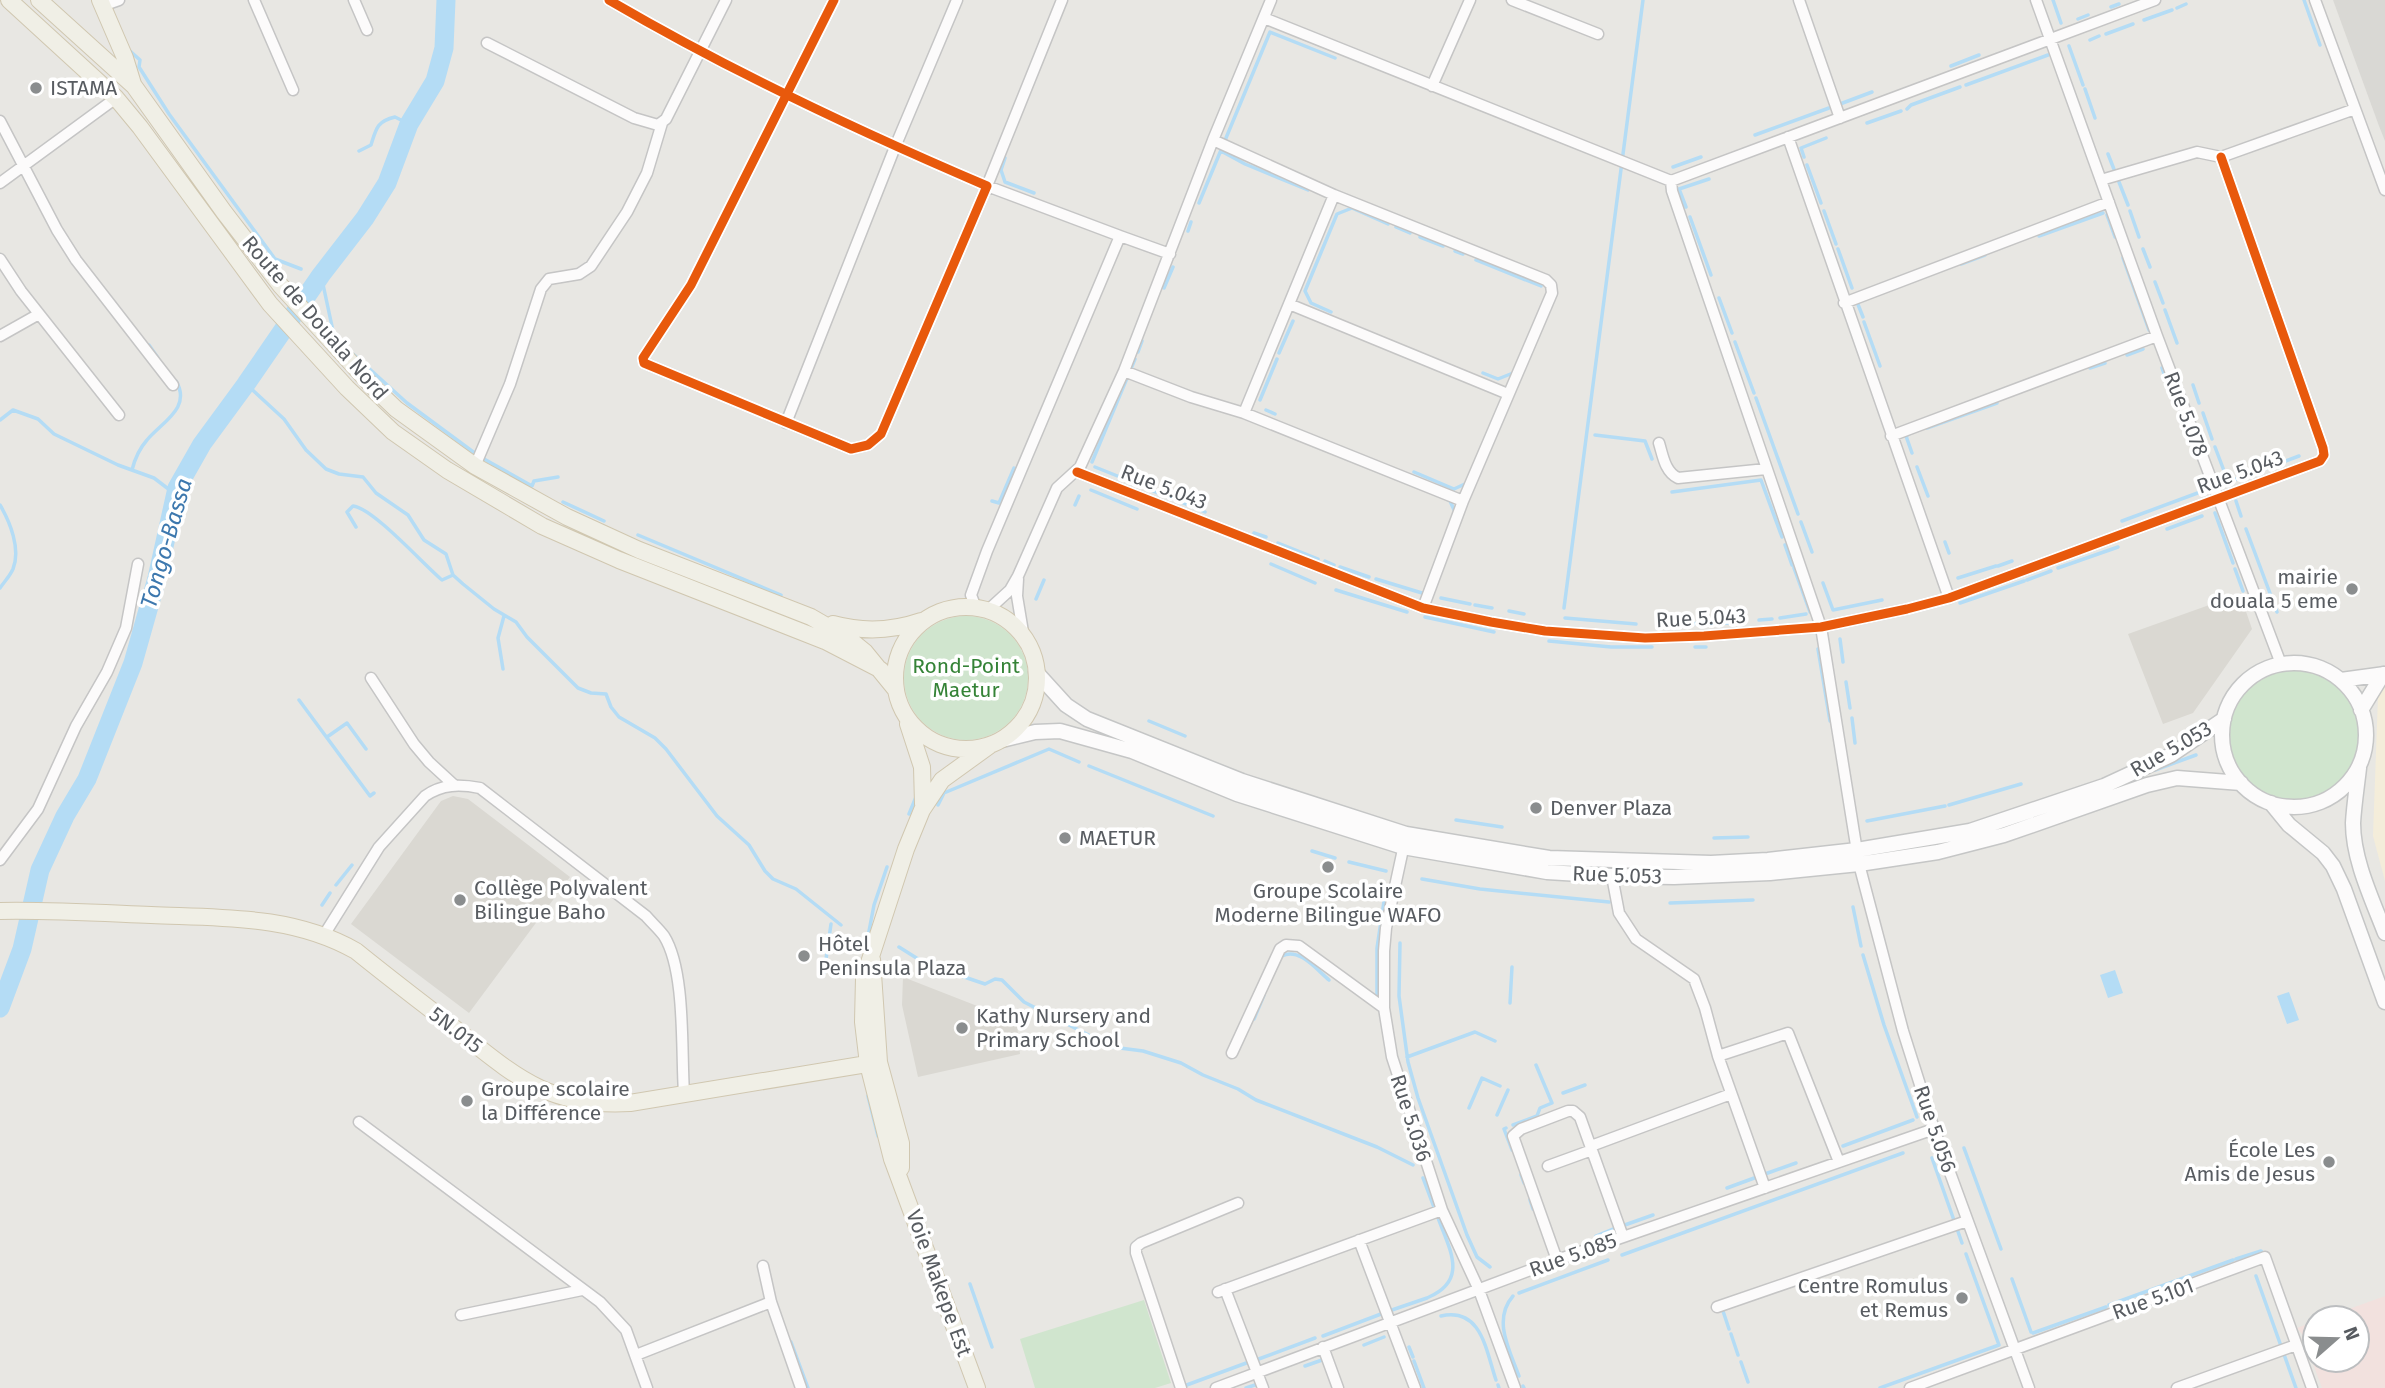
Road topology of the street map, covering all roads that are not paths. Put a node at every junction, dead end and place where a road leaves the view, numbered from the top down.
1 (39, 0) edge
2 (119, 0) edge
3 (254, 0) edge
4 (354, 0) edge
5 (609, 0) edge
6 (726, 0) edge
7 (834, 0) edge
8 (957, 0) edge
9 (1062, 0) edge
10 (1271, 0) edge
11 (1470, 0) edge
12 (1512, 0) edge
13 (1799, 0) edge
14 (2036, 0) edge
15 (2155, 0) edge
16 (2315, 0) edge
17 (16, 3) edge
18 (101, 3) edge
19 (1264, 18) junction
20 (367, 30) dead end
21 (1598, 34) dead end
22 (2050, 39) junction
23 (487, 43) dead end
24 (699, 50) junction
25 (134, 86) junction
26 (1432, 86) junction
27 (293, 90) dead end
28 (787, 93) junction
29 (116, 98) junction
30 (2355, 109) junction
31 (1840, 118) junction
32 (0, 121) edge
33 (662, 123) junction
34 (1788, 137) junction
35 (1213, 140) junction
36 (895, 147) junction
37 (2221, 157) junction
38 (23, 168) junction
39 (2101, 180) junction
40 (1671, 181) junction
41 (0, 183) edge
42 (987, 186) junction
43 (2385, 190) edge
44 (1334, 195) junction
45 (2109, 202) junction
46 (224, 212) junction
47 (210, 222) junction
48 (1121, 236) junction
49 (1170, 254) junction
50 (0, 259) edge
51 (1844, 303) junction
52 (1289, 304) junction
53 (39, 314) junction
54 (0, 336) edge
55 (2157, 336) junction
56 (1124, 371) junction
57 (173, 385) dead end
58 (1508, 394) junction
59 (1244, 414) junction
60 (119, 415) dead end
61 (786, 423) junction
62 (1891, 436) junction
63 (1659, 443) dead end
64 (475, 466) junction
65 (1766, 468) junction
66 (1077, 472) junction
67 (2218, 499) junction
68 (1462, 501) junction
69 (138, 564) dead end
70 (1018, 576) junction
71 (1949, 598) junction
72 (1423, 608) junction
73 (982, 609) junction
74 (811, 617) junction
75 (928, 618) junction
76 (1821, 628) junction
77 (1024, 638) junction
78 (2281, 664) junction
79 (881, 670) junction
80 (1036, 672) junction
81 (2384, 674) edge
82 (371, 678) dead end
83 (2341, 680) junction
84 (896, 690) junction
85 (2361, 710) junction
86 (905, 715) junction
87 (2224, 719) junction
88 (995, 743) junction
89 (2359, 766) junction
90 (2241, 783) junction
91 (454, 785) junction
92 (2271, 803) junction
93 (922, 810) junction
94 (1405, 841) junction
95 (1858, 857) junction
96 (0, 860) edge
97 (1612, 876) junction
98 (3, 911) edge
99 (2385, 933) edge
100 (324, 935) junction
101 (2385, 1002) edge
102 (1384, 1008) junction
103 (1232, 1053) dead end
104 (1718, 1056) junction
105 (873, 1063) junction
106 (684, 1093) junction
107 (1731, 1094) junction
108 (359, 1122) dead end
109 (1934, 1129) junction
110 (1591, 1148) junction
111 (1839, 1162) junction
112 (1548, 1166) dead end
113 (1765, 1188) junction
114 (1238, 1203) dead end
115 (1442, 1210) junction
116 (1967, 1221) junction
117 (1623, 1237) junction
118 (1359, 1240) junction
119 (1557, 1260) junction
120 (763, 1266) dead end
121 (582, 1290) junction
122 (1479, 1290) junction
123 (771, 1302) junction
124 (1717, 1307) dead end
125 (461, 1315) dead end
126 (1389, 1322) junction
127 (2296, 1345) junction
128 (1323, 1347) junction
129 (2015, 1349) junction
130 (636, 1355) junction
131 (1257, 1372) junction
132 (647, 1388) edge
133 (801, 1388) edge
134 (977, 1388) edge
135 (1181, 1388) edge
136 (1216, 1388) edge
137 (1263, 1388) edge
138 (1338, 1388) edge
139 (1415, 1388) edge
140 (1515, 1388) edge
141 (1910, 1388) edge
142 (2029, 1388) edge
143 (2177, 1388) edge
144 (2312, 1388) edge

1 - 25 main road
2 - 18 street
3 - 27 street
4 - 20 street
5 - 24 street
6 - 24 street
7 - 28 street
8 - 36 street
9 - 42 street
10 - 19 street
11 - 26 street
12 - 21 street
13 - 31 street
14 - 22 street, Rue 5.078
15 - 22 street
16 - 30 street
17 - 29 main road, Route de Douala Nord
18 - 25 main road
19 - 26 street
19 - 35 street
22 - 31 street
22 - 39 street, Rue 5.078
23 - 33 street
24 - 28 street
24 - 33 street
25 - 46 main road, Route de Douala Nord
26 - 40 street
28 - 36 street
28 - 61 street
29 - 38 street
29 - 47 main road, Route de Douala Nord
30 - 37 street
30 - 43 street
31 - 34 street
32 - 38 street
33 - 64 street
34 - 40 street
34 - 51 street
35 - 44 street
35 - 49 street
36 - 42 street
36 - 61 street
37 - 39 street
37 - 67 street, Rue 5.043
38 - 41 street
38 - 57 street
39 - 45 street, Rue 5.078
40 - 65 street, Rue 5.056
42 - 48 street
42 - 61 street
44 - 52 street
44 - 58 street
45 - 51 street
45 - 55 street, Rue 5.078
46 - 47 main road
46 - 64 main road, Route de Douala Nord
47 - 79 main road, Route de Douala Nord
48 - 49 street
48 - 73 street
49 - 56 street
50 - 53 street
51 - 62 street
52 - 58 street
52 - 59 street
53 - 54 street
53 - 60 street
55 - 62 street
55 - 67 street, Rue 5.078
56 - 59 street
56 - 66 street
58 - 68 street
59 - 68 street
62 - 71 street
63 - 65 street
64 - 74 main road, Route de Douala Nord
65 - 76 street, Rue 5.056
66 - 70 street
66 - 72 street, Rue 5.043
67 - 71 street, Rue 5.043
67 - 78 street, Rue 5.078
68 - 72 street
69 - 96 street
70 - 73 street
70 - 77 street
71 - 76 street, Rue 5.043
72 - 76 street, Rue 5.043
73 - 75 main road
73 - 77 main road
74 - 75 main road
74 - 79 main road
75 - 84 main road
76 - 95 street, Rue 5.056
77 - 80 main road
78 - 83 main road
78 - 87 main road
79 - 84 main road
80 - 88 main road
80 - 94 main road, Rue 5.053
81 - 83 main road
81 - 85 main road
82 - 91 street
83 - 85 main road
84 - 86 main road
85 - 89 main road
86 - 88 main road
86 - 93 main road
87 - 90 main road
87 - 95 main road, Rue 5.053
88 - 93 main road
88 - 94 main road, Rue 5.053
89 - 92 main road
89 - 99 main road
90 - 92 main road
90 - 95 main road, Rue 5.053
91 - 100 street
91 - 106 street
92 - 101 main road
93 - 105 main road, Voie Makepe Est
94 - 95 main road, Rue 5.053
94 - 97 main road, Rue 5.053
94 - 102 street, Rue 5.036
95 - 97 main road, Rue 5.053
95 - 109 street, Rue 5.056
97 - 104 street
98 - 100 main road, 5N.015
100 - 106 main road, 5N.015
102 - 103 street
102 - 115 street, Rue 5.036
104 - 107 street
104 - 111 street
105 - 106 main road, 5N.015
105 - 134 main road, Voie Makepe Est
107 - 110 street
107 - 113 street
108 - 121 street
109 - 111 street, Rue 5.085
109 - 116 street, Rue 5.056
110 - 112 street
110 - 117 street
110 - 119 street
111 - 113 street, Rue 5.085
113 - 117 street, Rue 5.085
114 - 135 street
115 - 118 street
115 - 122 street, Rue 5.036
116 - 124 street
116 - 129 street, Rue 5.056
117 - 119 street, Rue 5.085
118 - 126 street
118 - 131 street
119 - 122 street, Rue 5.085
120 - 123 street
121 - 125 street
121 - 130 street
122 - 126 street, Rue 5.085
122 - 140 street, Rue 5.036
123 - 130 street
123 - 133 street
126 - 128 street, Rue 5.085
126 - 139 street
127 - 129 street, Rue 5.101
127 - 143 street
127 - 144 street, Rue 5.101
128 - 131 street, Rue 5.085
128 - 138 street
129 - 141 street, Rue 5.101
129 - 142 street, Rue 5.056
130 - 132 street
131 - 136 street, Rue 5.085
131 - 137 street

